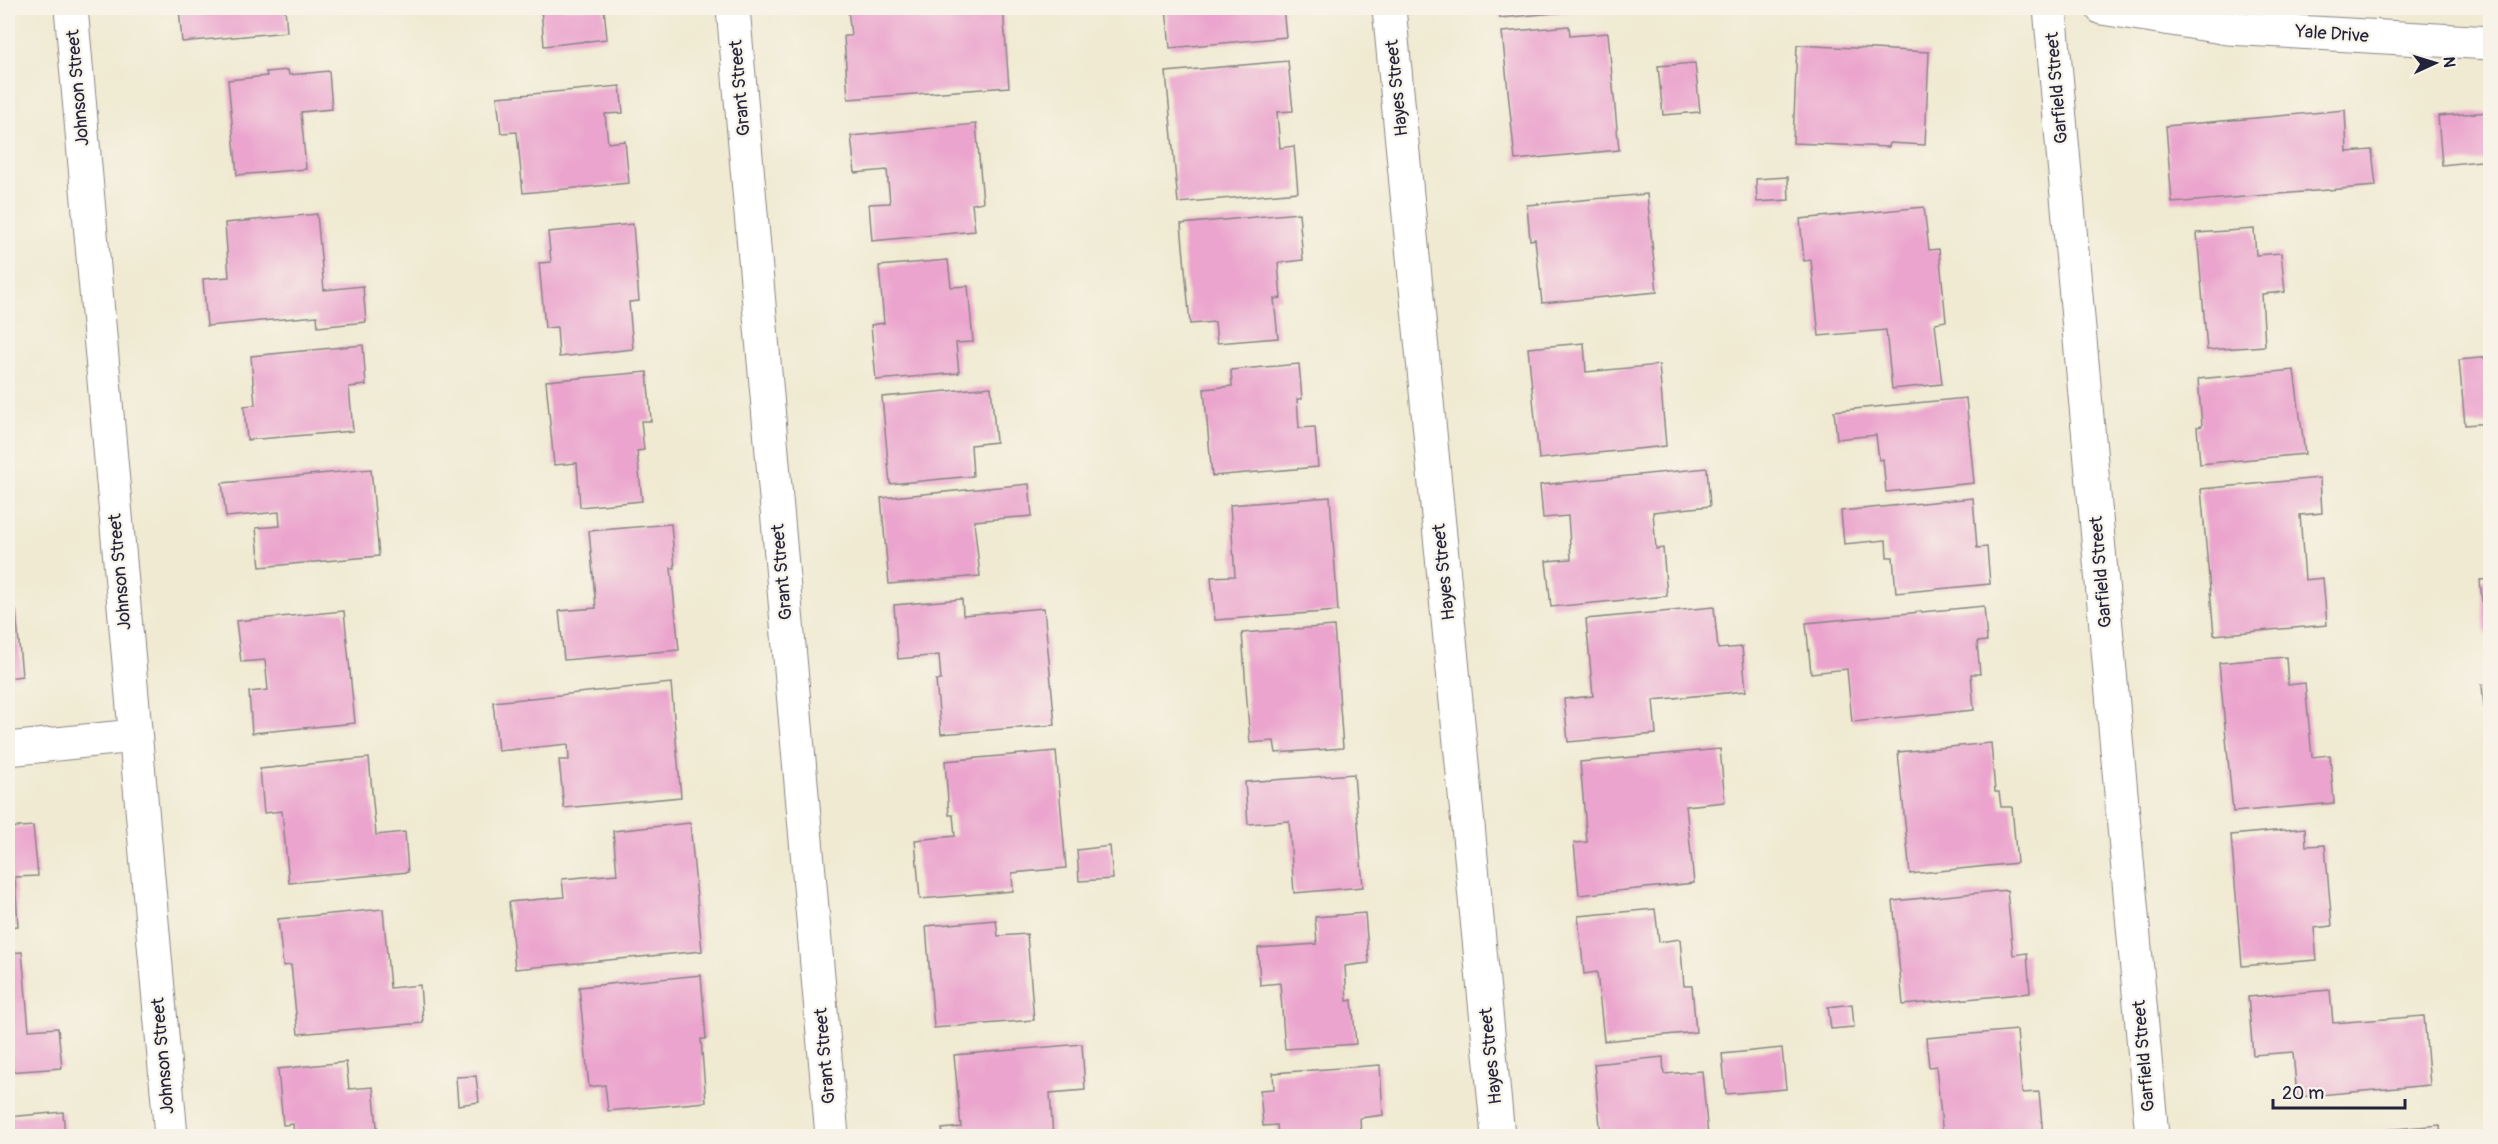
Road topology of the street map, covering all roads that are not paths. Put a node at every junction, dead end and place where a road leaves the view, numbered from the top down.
1 (71, 8) edge
2 (733, 8) edge
3 (1389, 8) edge
4 (2050, 8) edge
5 (2103, 8) edge
6 (2490, 42) edge
7 (134, 736) junction
8 (8, 749) edge
9 (171, 1137) edge
10 (832, 1137) edge
11 (1498, 1137) edge
12 (2152, 1137) edge

1 - 7 street, Johnson Street
2 - 10 street, Grant Street
3 - 11 street, Hayes Street
4 - 12 street, Garfield Street
5 - 6 street, Yale Drive
7 - 8 street
7 - 9 street, Johnson Street

